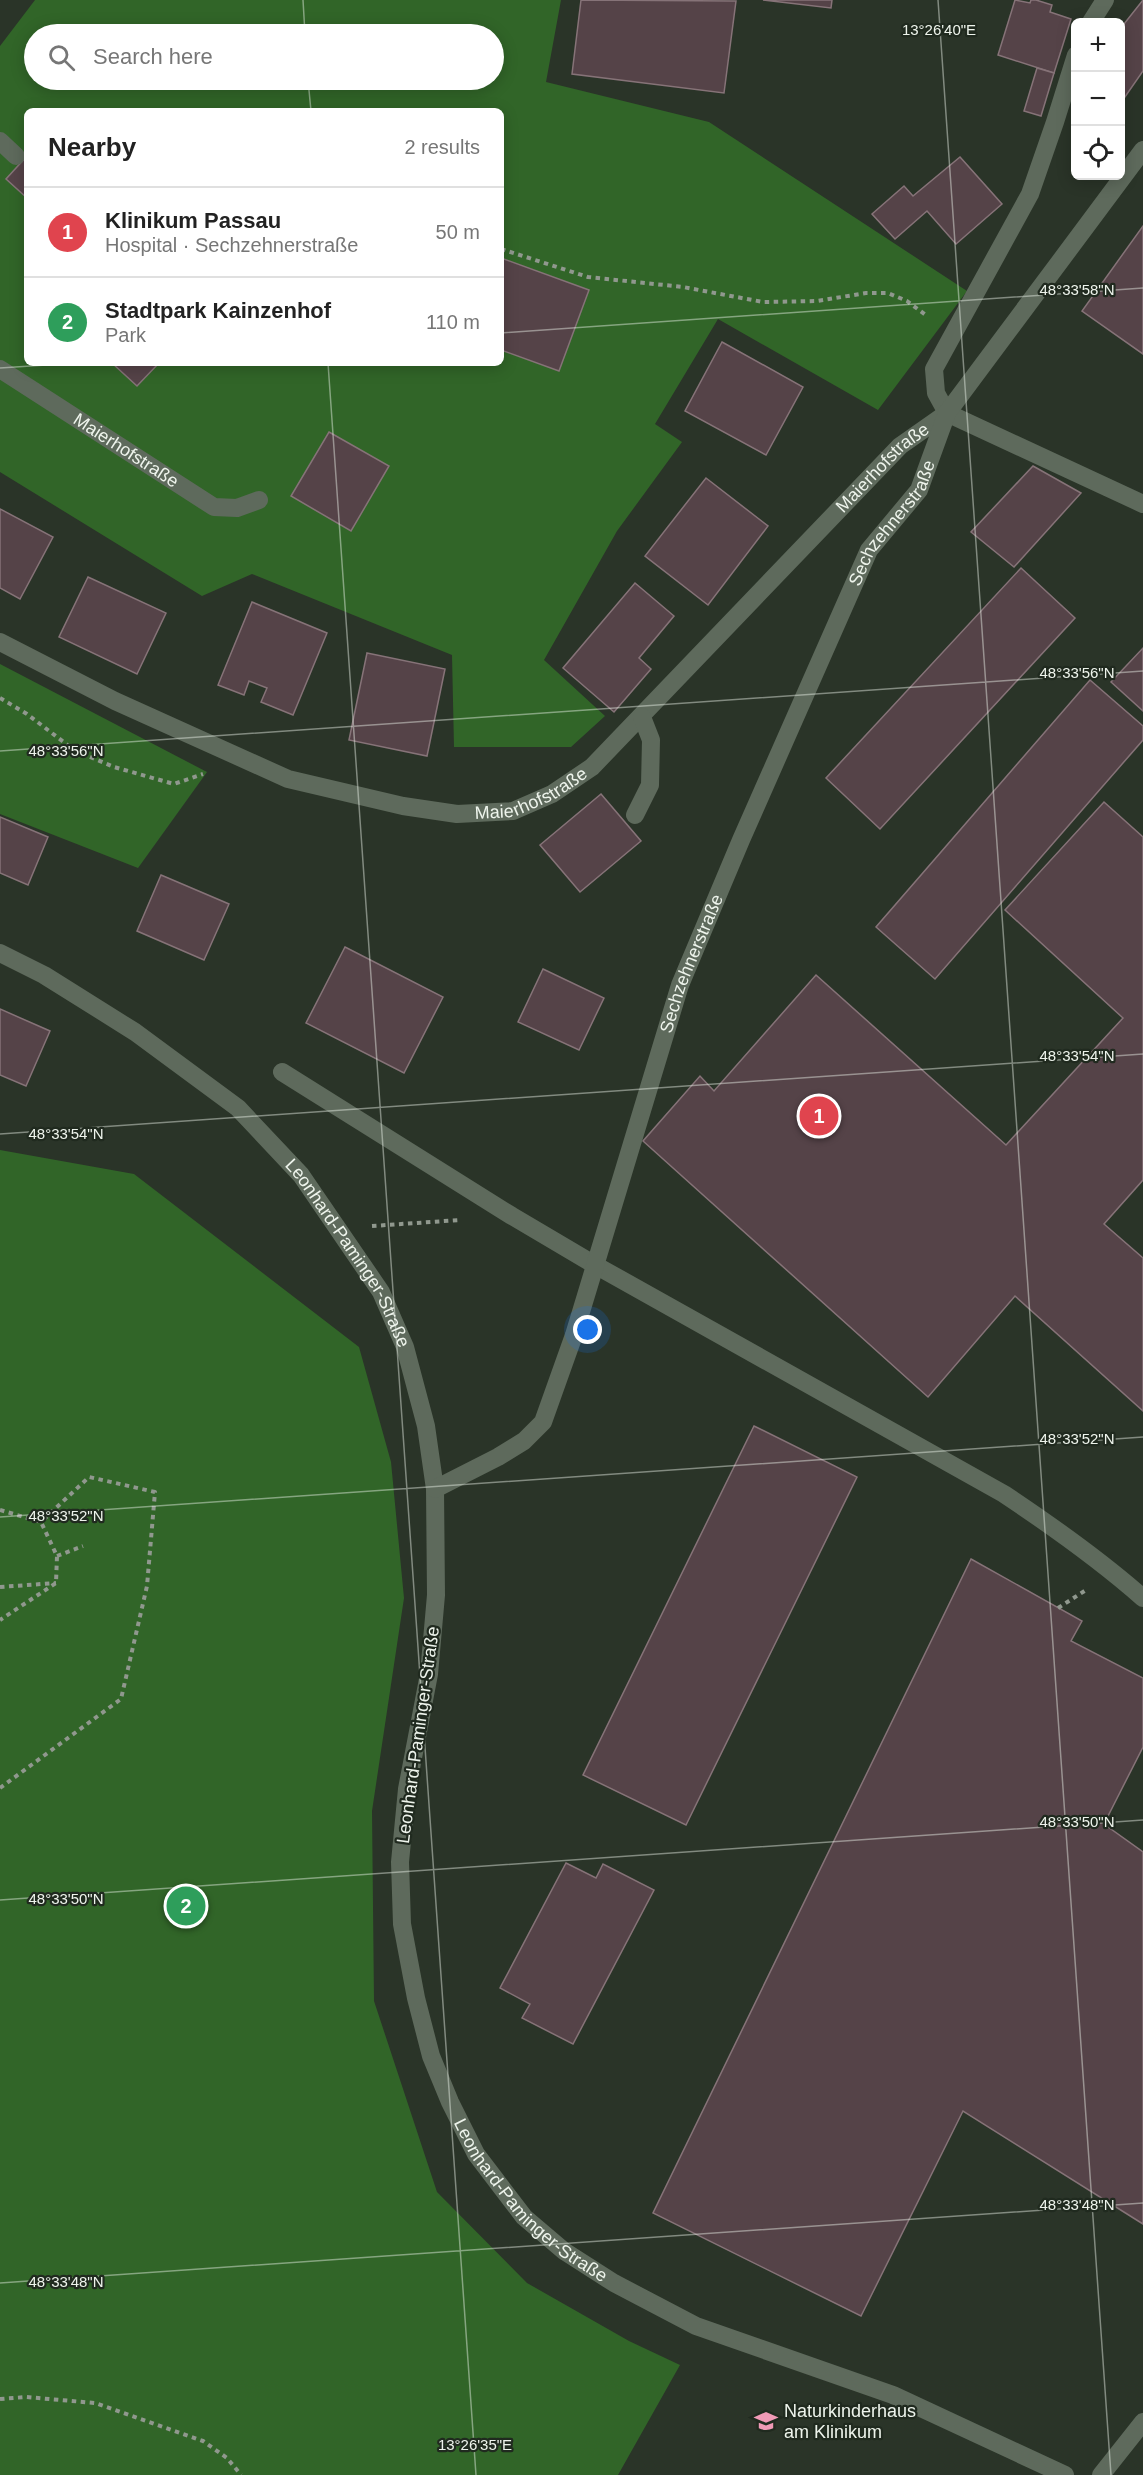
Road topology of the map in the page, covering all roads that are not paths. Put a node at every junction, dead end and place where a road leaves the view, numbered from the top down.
1 (1105, 0) edge
2 (1094, 18) edge
3 (1071, 71) edge
4 (0, 141) edge
5 (1143, 150) edge
6 (16, 156) dead end
7 (0, 369) edge
8 (947, 413) junction
9 (259, 500) dead end
10 (1143, 504) edge
11 (0, 642) edge
12 (642, 717) junction
13 (635, 815) dead end
14 (0, 953) edge
15 (282, 1072) dead end
16 (595, 1265) junction
17 (435, 1489) junction
18 (1143, 1598) edge
19 (1143, 2422) edge
20 (1065, 2475) edge
21 (1101, 2475) edge

1 - 2 street
3 - 8 street
4 - 6 street
5 - 8 street, Sechzehnerstraße
7 - 9 street, Maierhofstraße
8 - 10 street
8 - 12 street, Maierhofstraße
8 - 16 street, Sechzehnerstraße
11 - 12 street, Maierhofstraße
12 - 13 street
14 - 17 street, Leonhard-Paminger-Straße
15 - 16 street
16 - 17 street, Sechzehnerstraße
16 - 18 street
17 - 20 street, Leonhard-Paminger-Straße
19 - 21 street

